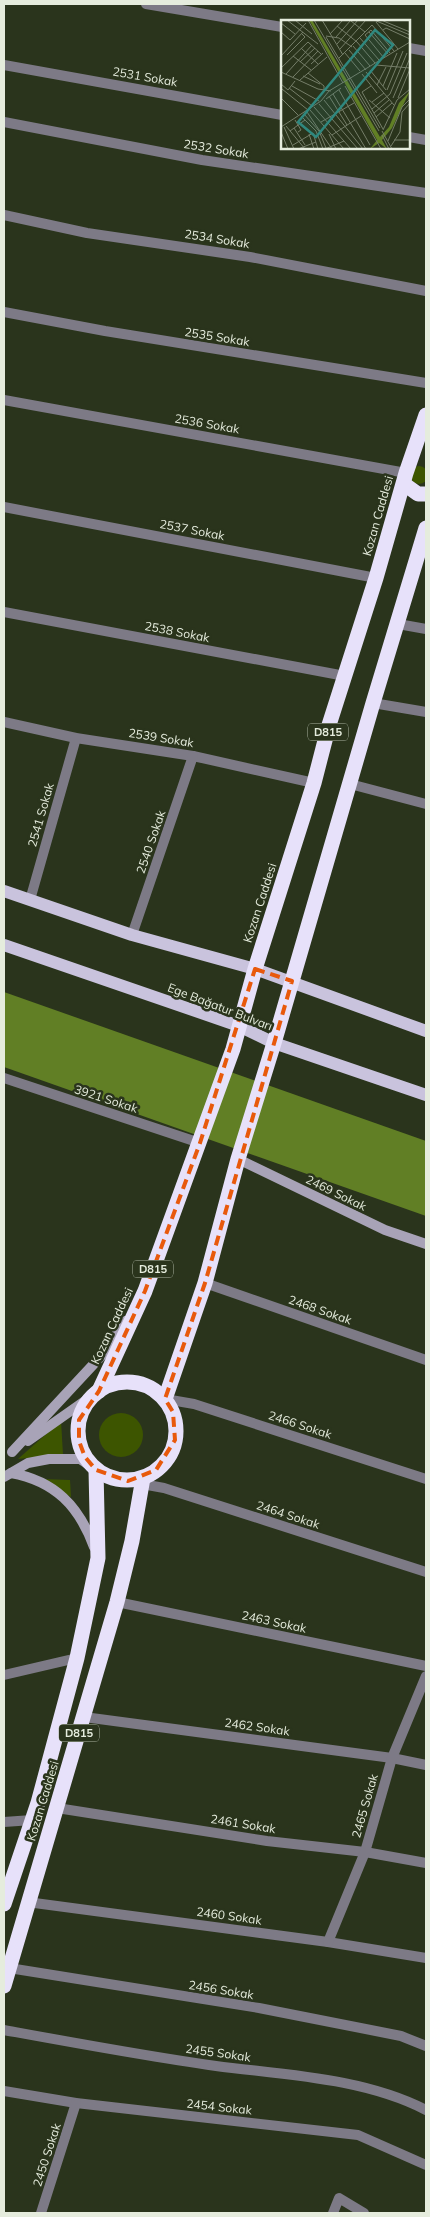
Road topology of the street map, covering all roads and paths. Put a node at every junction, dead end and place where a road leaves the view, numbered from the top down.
1 (146, 4) edge
2 (281, 27) edge
3 (410, 48) edge
4 (426, 51) edge
5 (4, 65) edge
6 (281, 114) edge
7 (4, 122) edge
8 (410, 137) edge
9 (426, 140) edge
10 (426, 194) edge
11 (4, 215) edge
12 (426, 291) edge
13 (4, 312) edge
14 (426, 383) edge
15 (4, 400) edge
16 (426, 416) edge
17 (426, 460) edge
18 (407, 472) junction
19 (426, 494) edge
20 (4, 507) edge
21 (426, 528) edge
22 (423, 548) edge
23 (376, 578) junction
24 (4, 612) edge
25 (398, 624) junction
26 (426, 629) edge
27 (345, 676) junction
28 (373, 703) junction
29 (426, 712) edge
30 (4, 722) edge
31 (76, 738) junction
32 (192, 756) junction
33 (314, 783) junction
34 (350, 784) junction
35 (426, 804) edge
36 (4, 891) edge
37 (30, 900) junction
38 (132, 935) junction
39 (4, 945) edge
40 (255, 969) junction
41 (292, 981) junction
42 (239, 1026) junction
43 (426, 1031) edge
44 (274, 1043) junction
45 (4, 1078) edge
46 (426, 1095) edge
47 (200, 1144) junction
48 (238, 1159) junction
49 (426, 1244) edge
50 (205, 1283) junction
51 (145, 1291) junction
52 (426, 1360) edge
53 (99, 1391) junction
54 (165, 1399) junction
55 (8, 1456) edge
56 (96, 1470) junction
57 (7, 1475) edge
58 (426, 1479) edge
59 (142, 1481) junction
60 (98, 1558) junction
61 (426, 1572) edge
62 (117, 1602) junction
63 (77, 1658) junction
64 (426, 1666) edge
65 (4, 1675) edge
66 (426, 1676) edge
67 (84, 1717) junction
68 (392, 1758) junction
69 (426, 1765) edge
70 (57, 1808) junction
71 (32, 1820) junction
72 (4, 1822) edge
73 (365, 1852) junction
74 (426, 1863) edge
75 (27, 1902) junction
76 (4, 1904) edge
77 (328, 1942) junction
78 (426, 1958) edge
79 (9, 1968) junction
80 (4, 1986) edge
81 (4, 2030) edge
82 (426, 2046) edge
83 (4, 2091) edge
84 (76, 2103) junction
85 (426, 2110) edge
86 (426, 2165) edge
87 (41, 2213) edge
88 (333, 2213) edge
89 (364, 2213) edge

1 - 2 street
3 - 4 street
5 - 6 street, 2531 Sokak
7 - 10 street, 2532 Sokak
8 - 9 street
11 - 12 street, 2534 Sokak
13 - 14 street, 2535 Sokak
15 - 18 street, 2536 Sokak
16 - 18 highway, Kozan Caddesi / D815
17 - 18 highway
18 - 19 highway
18 - 23 highway, Kozan Caddesi / D815
20 - 23 street, 2537 Sokak
21 - 22 highway, D815
22 - 25 highway, D815
23 - 27 highway, Kozan Caddesi / D815
24 - 27 street, 2538 Sokak
25 - 26 street
25 - 28 highway, D815
27 - 33 highway, Kozan Caddesi / D815
28 - 29 street
28 - 34 highway, D815
30 - 31 street, 2539 Sokak
31 - 32 street, 2539 Sokak
31 - 37 street, 2541 Sokak
32 - 33 street, 2539 Sokak
32 - 38 street, 2540 Sokak
33 - 40 highway, Kozan Caddesi / D815
34 - 35 street
34 - 41 highway, D815
36 - 37 main road
37 - 38 main road
38 - 40 main road
39 - 42 main road, Ege Bağatur Bulvarı
40 - 41 main road
40 - 42 highway, Kozan Caddesi / D815
41 - 43 main road
41 - 44 highway, D815
42 - 44 main road, Ege Bağatur Bulvarı
42 - 47 highway, Kozan Caddesi / D815
44 - 46 main road, Ege Bağatur Bulvarı
44 - 48 highway, D815
45 - 47 street, 3921 Sokak
47 - 51 highway, Kozan Caddesi / D815
48 - 49 main road, 2469 Sokak
48 - 50 highway, D815
50 - 52 street, 2468 Sokak
50 - 54 highway, D815
51 - 53 highway, Kozan Caddesi / D815
51 - 55 main road
53 - 54 highway
53 - 55 main road
53 - 56 highway, D815
54 - 58 street, 2466 Sokak
54 - 59 highway
56 - 57 main road
56 - 59 highway
56 - 60 highway, Kozan Caddesi / D815
57 - 60 main road
59 - 61 street, 2464 Sokak
59 - 62 highway, Kozan Caddesi / D815
60 - 63 highway, Kozan Caddesi / D815
62 - 64 street, 2463 Sokak
62 - 67 highway, Kozan Caddesi / D815
63 - 65 street
63 - 71 highway, Kozan Caddesi / D815
66 - 68 street, 2465 Sokak
67 - 68 street, 2462 Sokak
67 - 70 highway, Kozan Caddesi / D815
68 - 69 street, 2462 Sokak
68 - 73 street, 2465 Sokak
70 - 73 street, 2461 Sokak
70 - 75 highway, Kozan Caddesi / D815
71 - 72 street
71 - 76 highway, Kozan Caddesi / D815
73 - 74 street, 2461 Sokak
73 - 77 street, 2465 Sokak
75 - 77 street, 2460 Sokak
75 - 79 highway, Kozan Caddesi / D815
77 - 78 street, 2460 Sokak
79 - 80 highway, Kozan Caddesi / D815
79 - 82 street, 2456 Sokak
81 - 85 street, 2455 Sokak
83 - 84 street, 2454 Sokak
84 - 86 street, 2454 Sokak
84 - 87 street, 2450 Sokak
88 - 89 street

